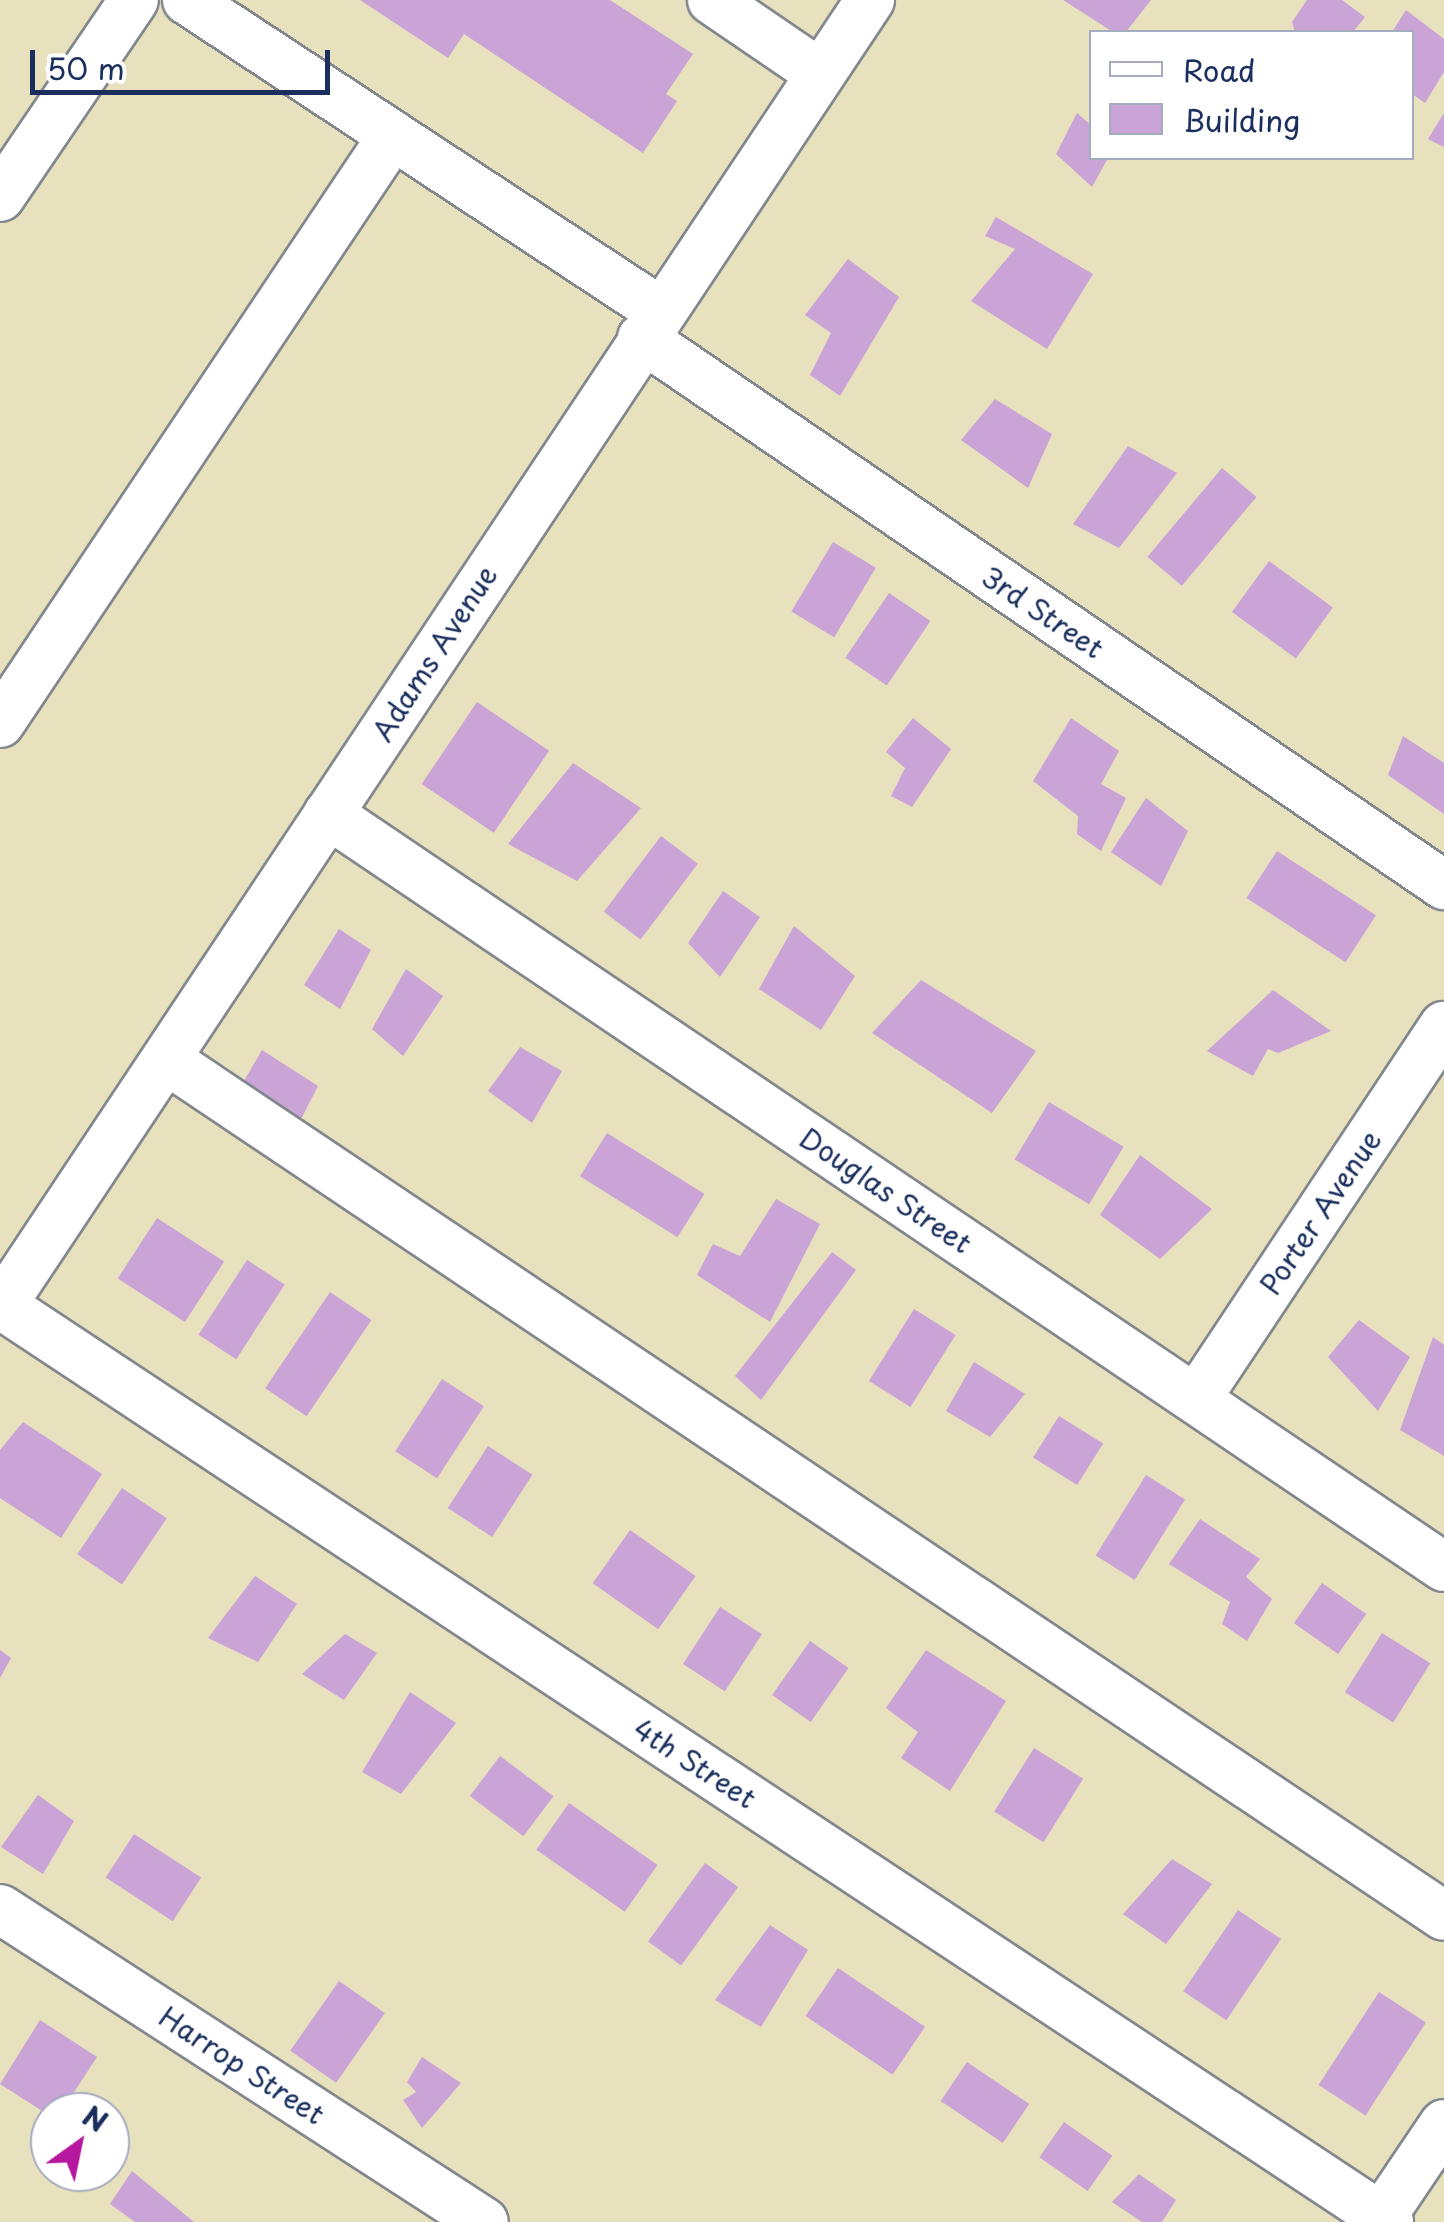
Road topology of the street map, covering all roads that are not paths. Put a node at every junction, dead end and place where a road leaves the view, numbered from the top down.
1 (134, 0) edge
2 (187, 0) edge
3 (712, 0) edge
4 (870, 0) edge
5 (820, 73) junction
6 (393, 135) junction
7 (0, 197) edge
8 (651, 324) junction
9 (0, 723) edge
10 (328, 814) junction
11 (1444, 885) edge
12 (1444, 1026) edge
13 (167, 1060) junction
14 (1, 1305) edge
15 (1196, 1398) junction
16 (1444, 1567) edge
17 (0, 1909) edge
18 (1444, 1916) edge
19 (1444, 2124) edge
20 (1383, 2220) edge
21 (484, 2222) edge

1 - 7 street
2 - 6 street, 3rd Street
3 - 5 street
4 - 5 street, Adams Avenue
5 - 8 street, Adams Avenue
6 - 8 street, 3rd Street
6 - 9 street
8 - 10 street, Adams Avenue
8 - 11 street, 3rd Street
10 - 13 street, Adams Avenue
10 - 15 street, Douglas Street
12 - 15 street, Porter Avenue
13 - 14 street, Adams Avenue
13 - 18 street
14 - 20 street, 4th Street
15 - 16 street, Douglas Street
17 - 21 street, Harrop Street
19 - 20 street

